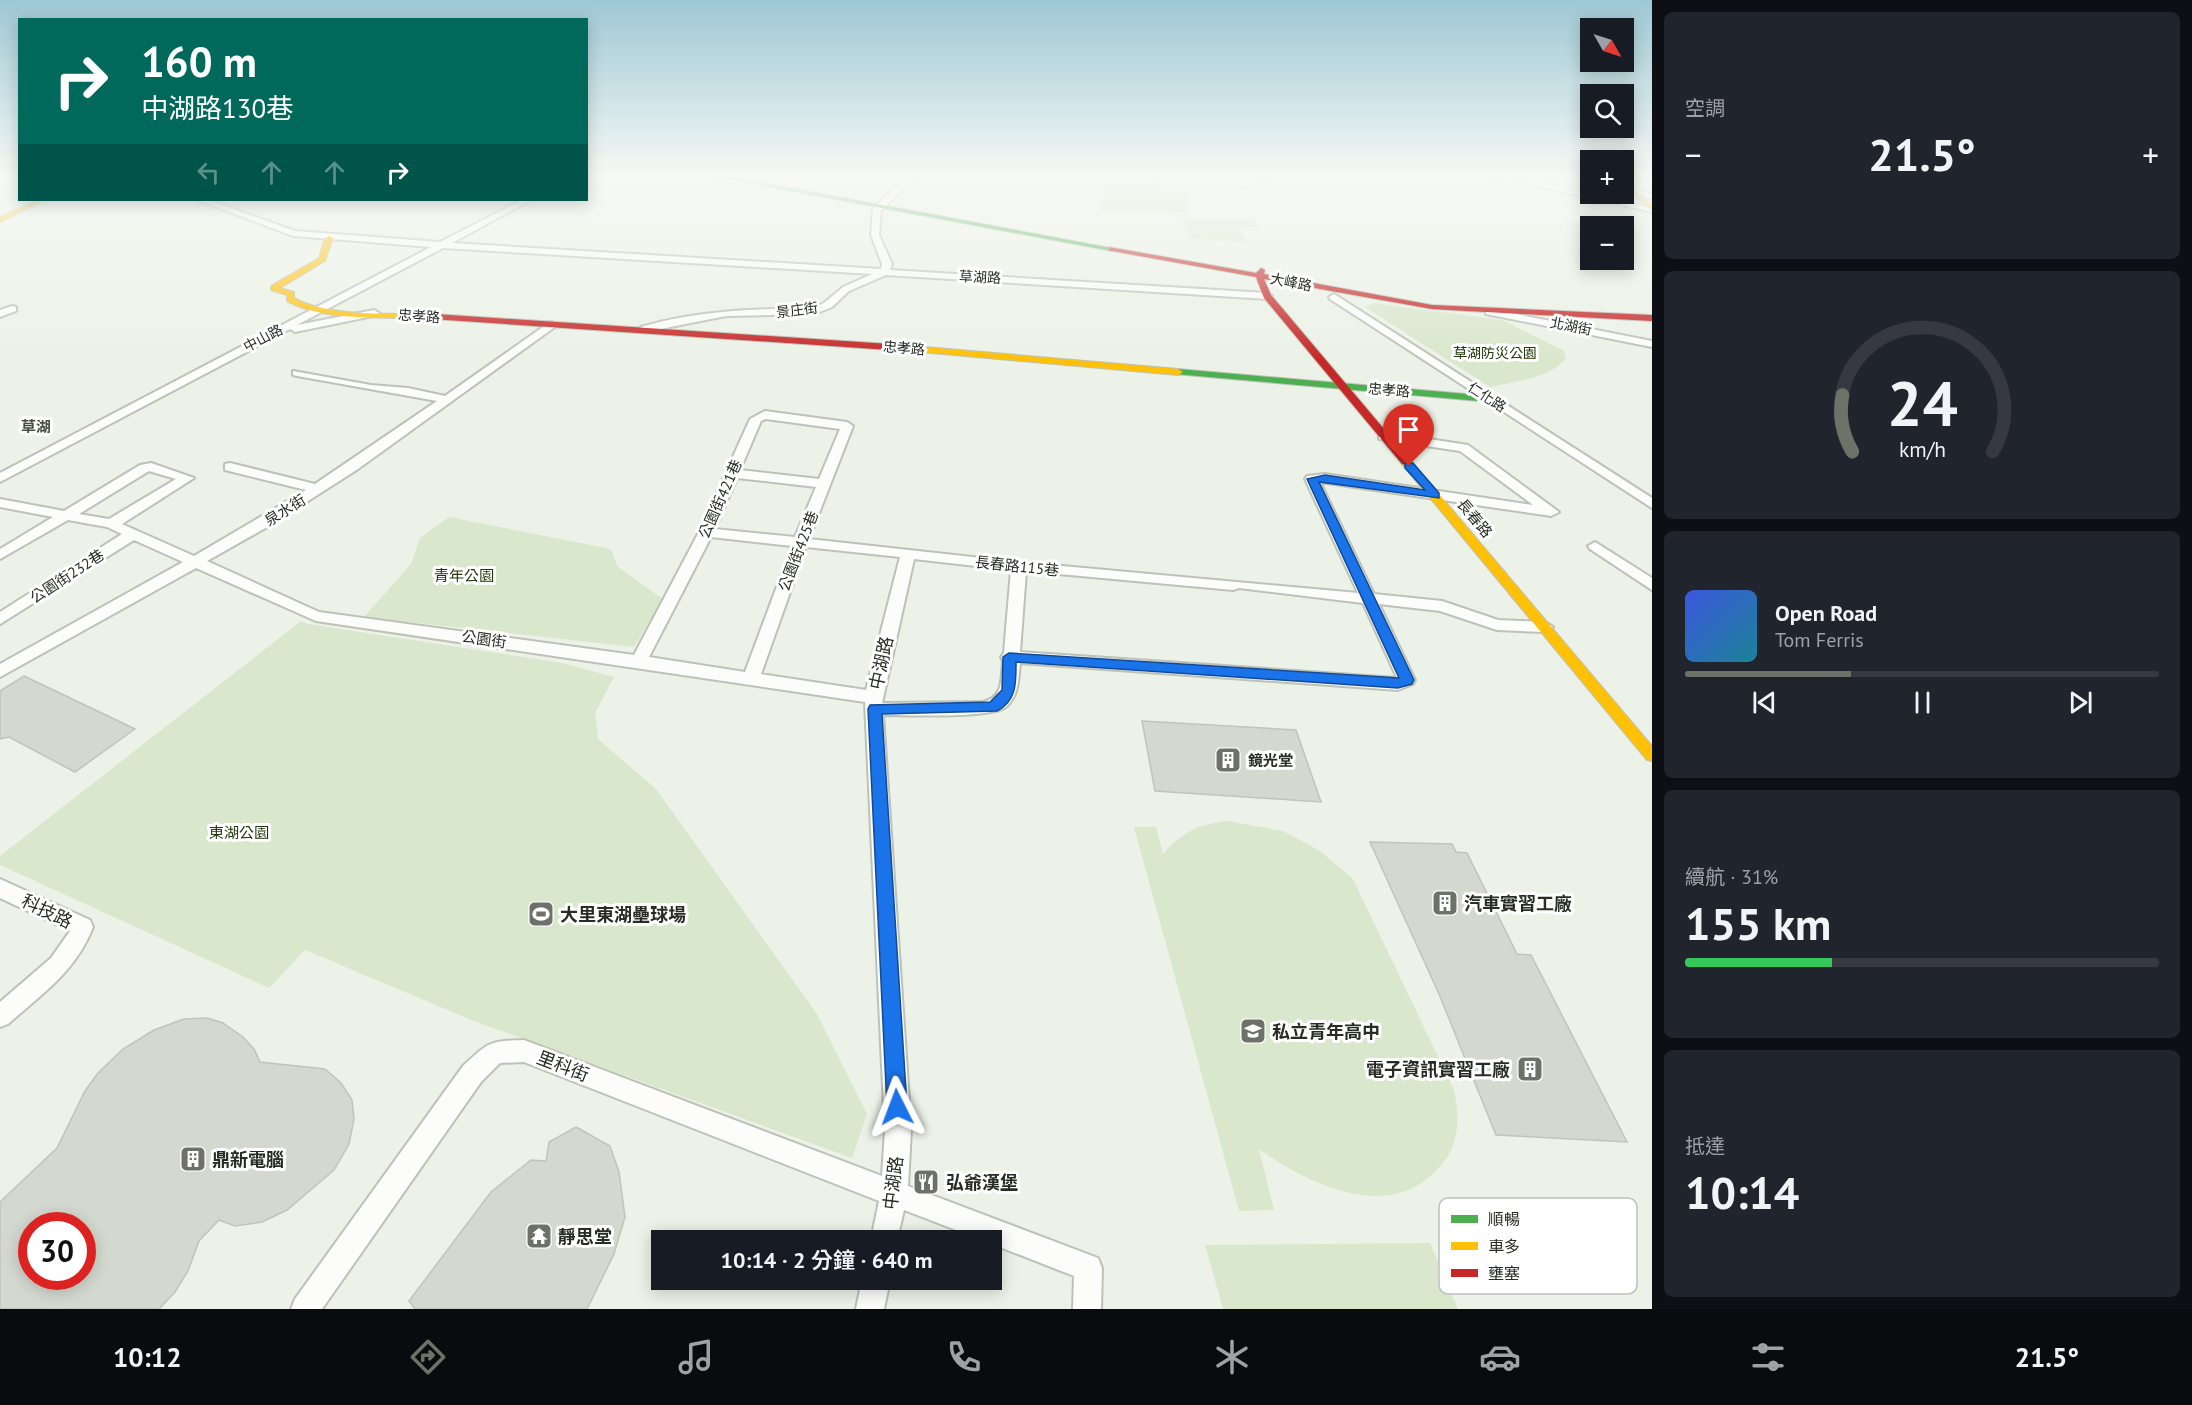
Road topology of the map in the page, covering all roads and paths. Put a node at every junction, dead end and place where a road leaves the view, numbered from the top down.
1 (315, 236) edge
2 (458, 236) edge
3 (875, 236) edge
4 (1054, 236) edge
5 (329, 238) junction
6 (441, 245) junction
7 (885, 272) junction
8 (1260, 273) junction
9 (1337, 291) junction
10 (1267, 296) junction
11 (0, 306) edge
12 (318, 310) junction
13 (1490, 312) junction
14 (374, 313) junction
15 (0, 314) edge
16 (1652, 318) edge
17 (554, 324) junction
18 (645, 329) junction
19 (265, 337) junction
20 (1652, 344) edge
21 (297, 373) dead end
22 (1343, 386) junction
23 (1490, 399) junction
24 (447, 400) junction
25 (847, 426) joint
26 (1383, 436) junction
27 (230, 467) dead end
28 (732, 472) junction
29 (0, 478) edge
30 (824, 484) junction
31 (318, 489) junction
32 (1435, 495) junction
33 (0, 503) edge
34 (1652, 504) edge
35 (63, 516) junction
36 (111, 524) junction
37 (706, 531) junction
38 (134, 533) junction
39 (801, 541) junction
40 (1595, 546) dead end
41 (0, 555) edge
42 (908, 555) junction
43 (195, 561) junction
44 (1019, 566) junction
45 (1652, 585) edge
46 (1369, 599) junction
47 (0, 619) edge
48 (1545, 627) junction
49 (1009, 657) junction
50 (639, 660) junction
51 (0, 671) edge
52 (751, 677) junction
53 (874, 703) junction
54 (1652, 756) edge
55 (0, 888) edge
56 (0, 1016) edge
57 (894, 1194) junction
58 (886, 1230) edge
59 (874, 1290) edge
60 (305, 1309) edge
61 (870, 1309) edge
62 (1087, 1309) edge

1 - 5 street, 草湖路
2 - 6 street, 中山路
3 - 7 street
4 - 8 street, 大峰路
5 - 6 street, 草湖路
5 - 12 street, 忠孝路
6 - 7 street, 草湖路
6 - 12 street, 中山路
7 - 10 street, 草湖路
7 - 18 street, 景庄街
8 - 9 street, 大峰路
8 - 10 street, 長春路
9 - 10 street, 草湖路
9 - 13 street, 大峰路
9 - 23 street, 仁化路
10 - 22 street, 長春路
11 - 15 street
12 - 14 street, 忠孝路
12 - 19 street, 中山路
13 - 16 street, 大峰路
13 - 20 street, 北湖街
14 - 17 street, 忠孝路
14 - 19 street
17 - 18 street, 忠孝路
17 - 24 street, 泉水街
18 - 22 street, 忠孝路
19 - 29 street, 中山路
21 - 24 street
22 - 23 street, 忠孝路
22 - 26 street, 長春路
23 - 34 street, 仁化路
24 - 31 street, 泉水街
25 - 28 street, 公園街421巷
25 - 30 street, 公園街425巷
26 - 32 street, 長春路
26 - 32 street
27 - 31 street
28 - 30 street
28 - 37 street, 公園街421巷
30 - 39 street, 公園街425巷
31 - 43 street, 泉水街
32 - 46 street
32 - 48 street, 長春路
33 - 35 street, 公園街
35 - 36 street, 公園街
35 - 36 street
35 - 41 street
36 - 38 street, 公園街
37 - 39 street, 長春路115巷
37 - 50 street, 公園街421巷
38 - 43 street, 公園街
38 - 47 street, 公園街232巷
39 - 42 street, 長春路115巷
39 - 52 street, 公園街425巷
40 - 45 street
42 - 44 street, 長春路115巷
42 - 53 street, 中湖路
43 - 50 street, 公園街
43 - 51 street, 泉水街
44 - 46 street, 長春路115巷
44 - 49 street, 公園街
46 - 48 street, 長春路115巷
46 - 49 street
48 - 54 street, 長春路
49 - 53 street, 公園街
50 - 52 street, 公園街
52 - 53 street, 公園街
53 - 57 street, 中湖路
55 - 56 street, 科技路
57 - 58 street, 中湖路
57 - 60 street, 里科街
57 - 62 street, 里科街
59 - 61 street

